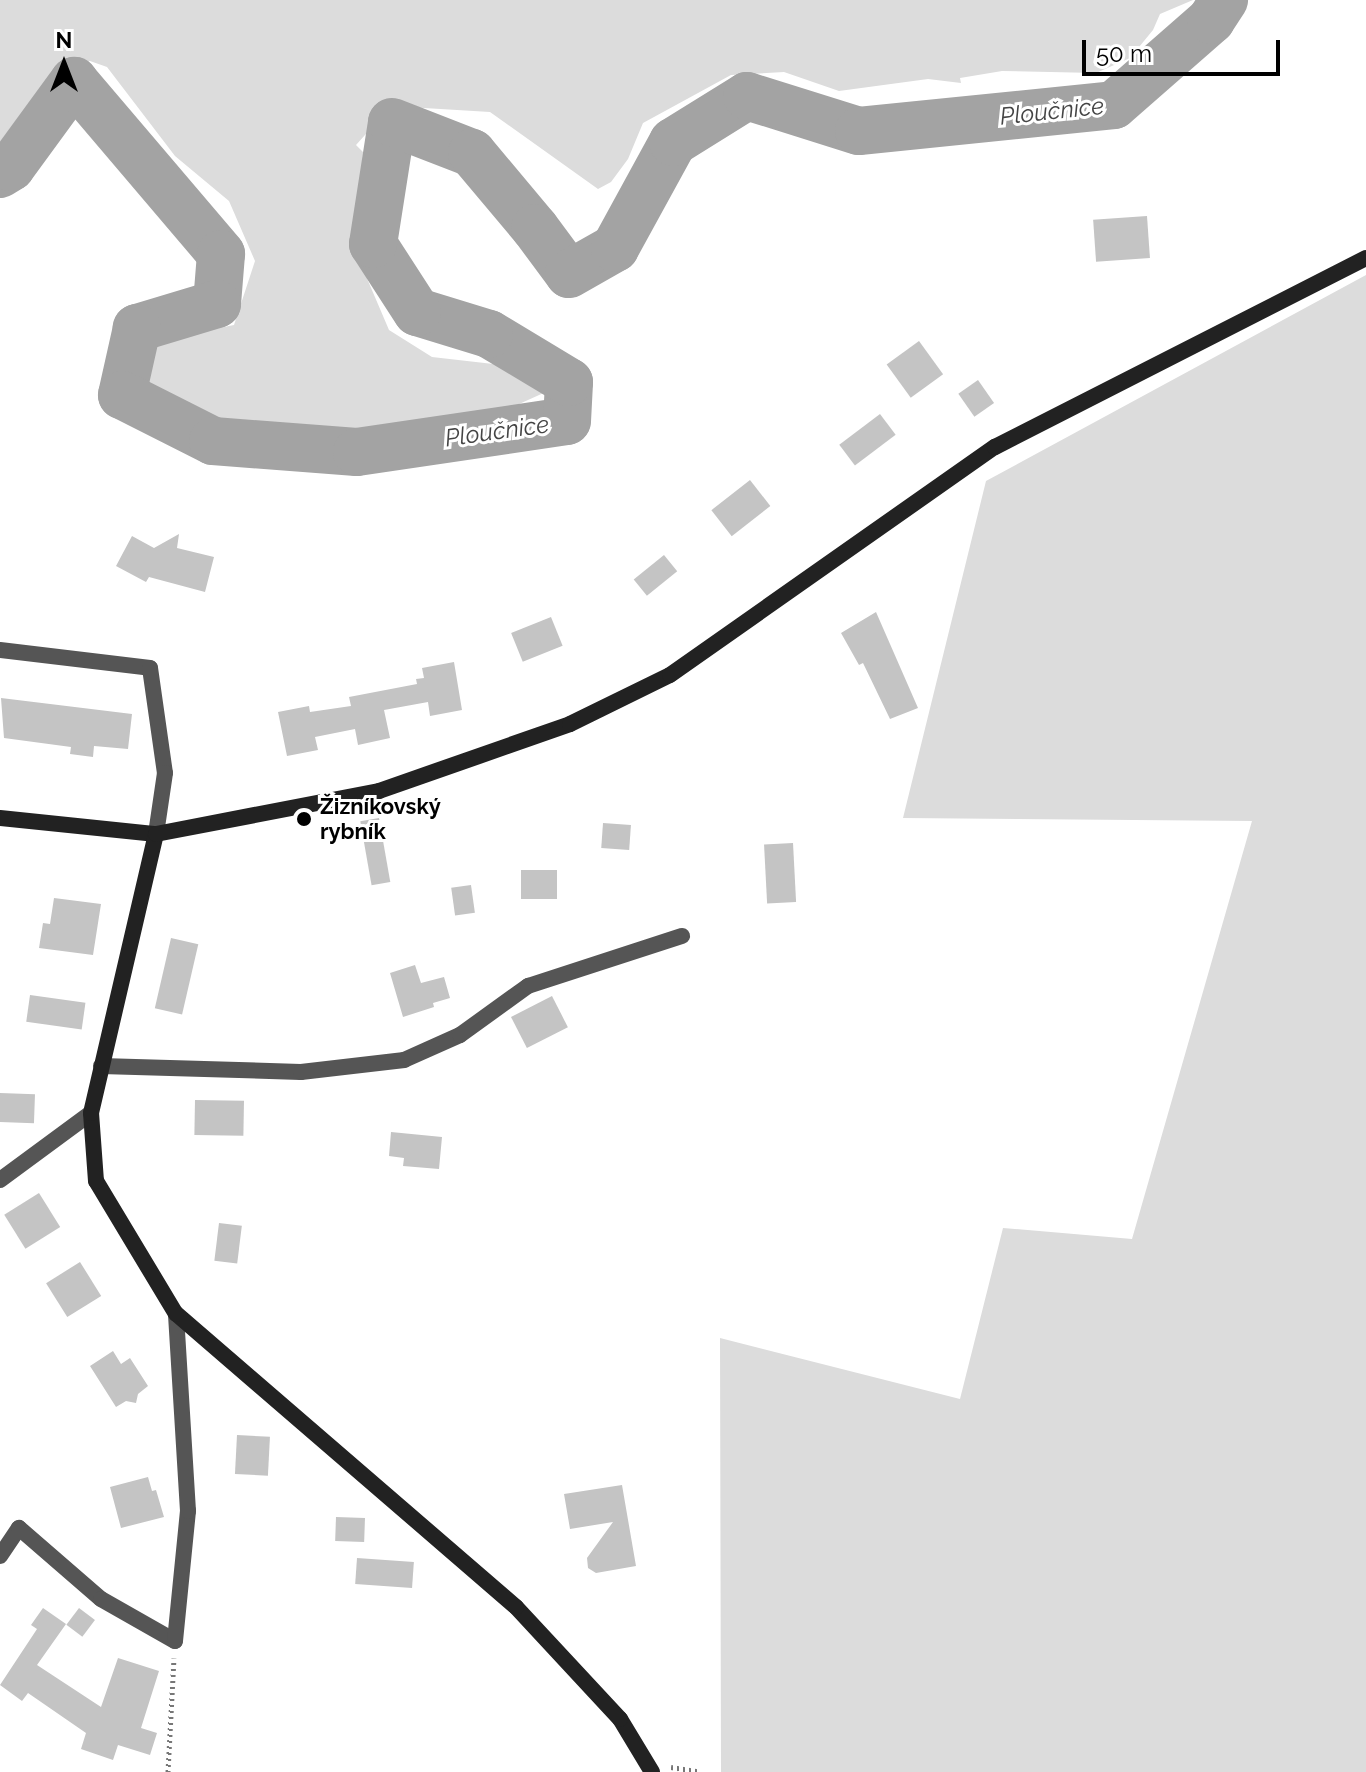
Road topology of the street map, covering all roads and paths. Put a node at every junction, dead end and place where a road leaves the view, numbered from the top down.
1 (1366, 258) edge
2 (0, 650) edge
3 (0, 818) edge
4 (156, 834) junction
5 (682, 936) dead end
6 (101, 1066) junction
7 (91, 1113) junction
8 (0, 1180) edge
9 (176, 1314) junction
10 (0, 1556) edge
11 (175, 1641) junction
12 (168, 1772) edge
13 (652, 1772) edge

1 - 4 street
2 - 4 street
3 - 4 street
4 - 6 street
5 - 6 street
6 - 7 street
7 - 8 street
7 - 9 street
9 - 11 street
9 - 13 street
10 - 11 street
11 - 12 path

